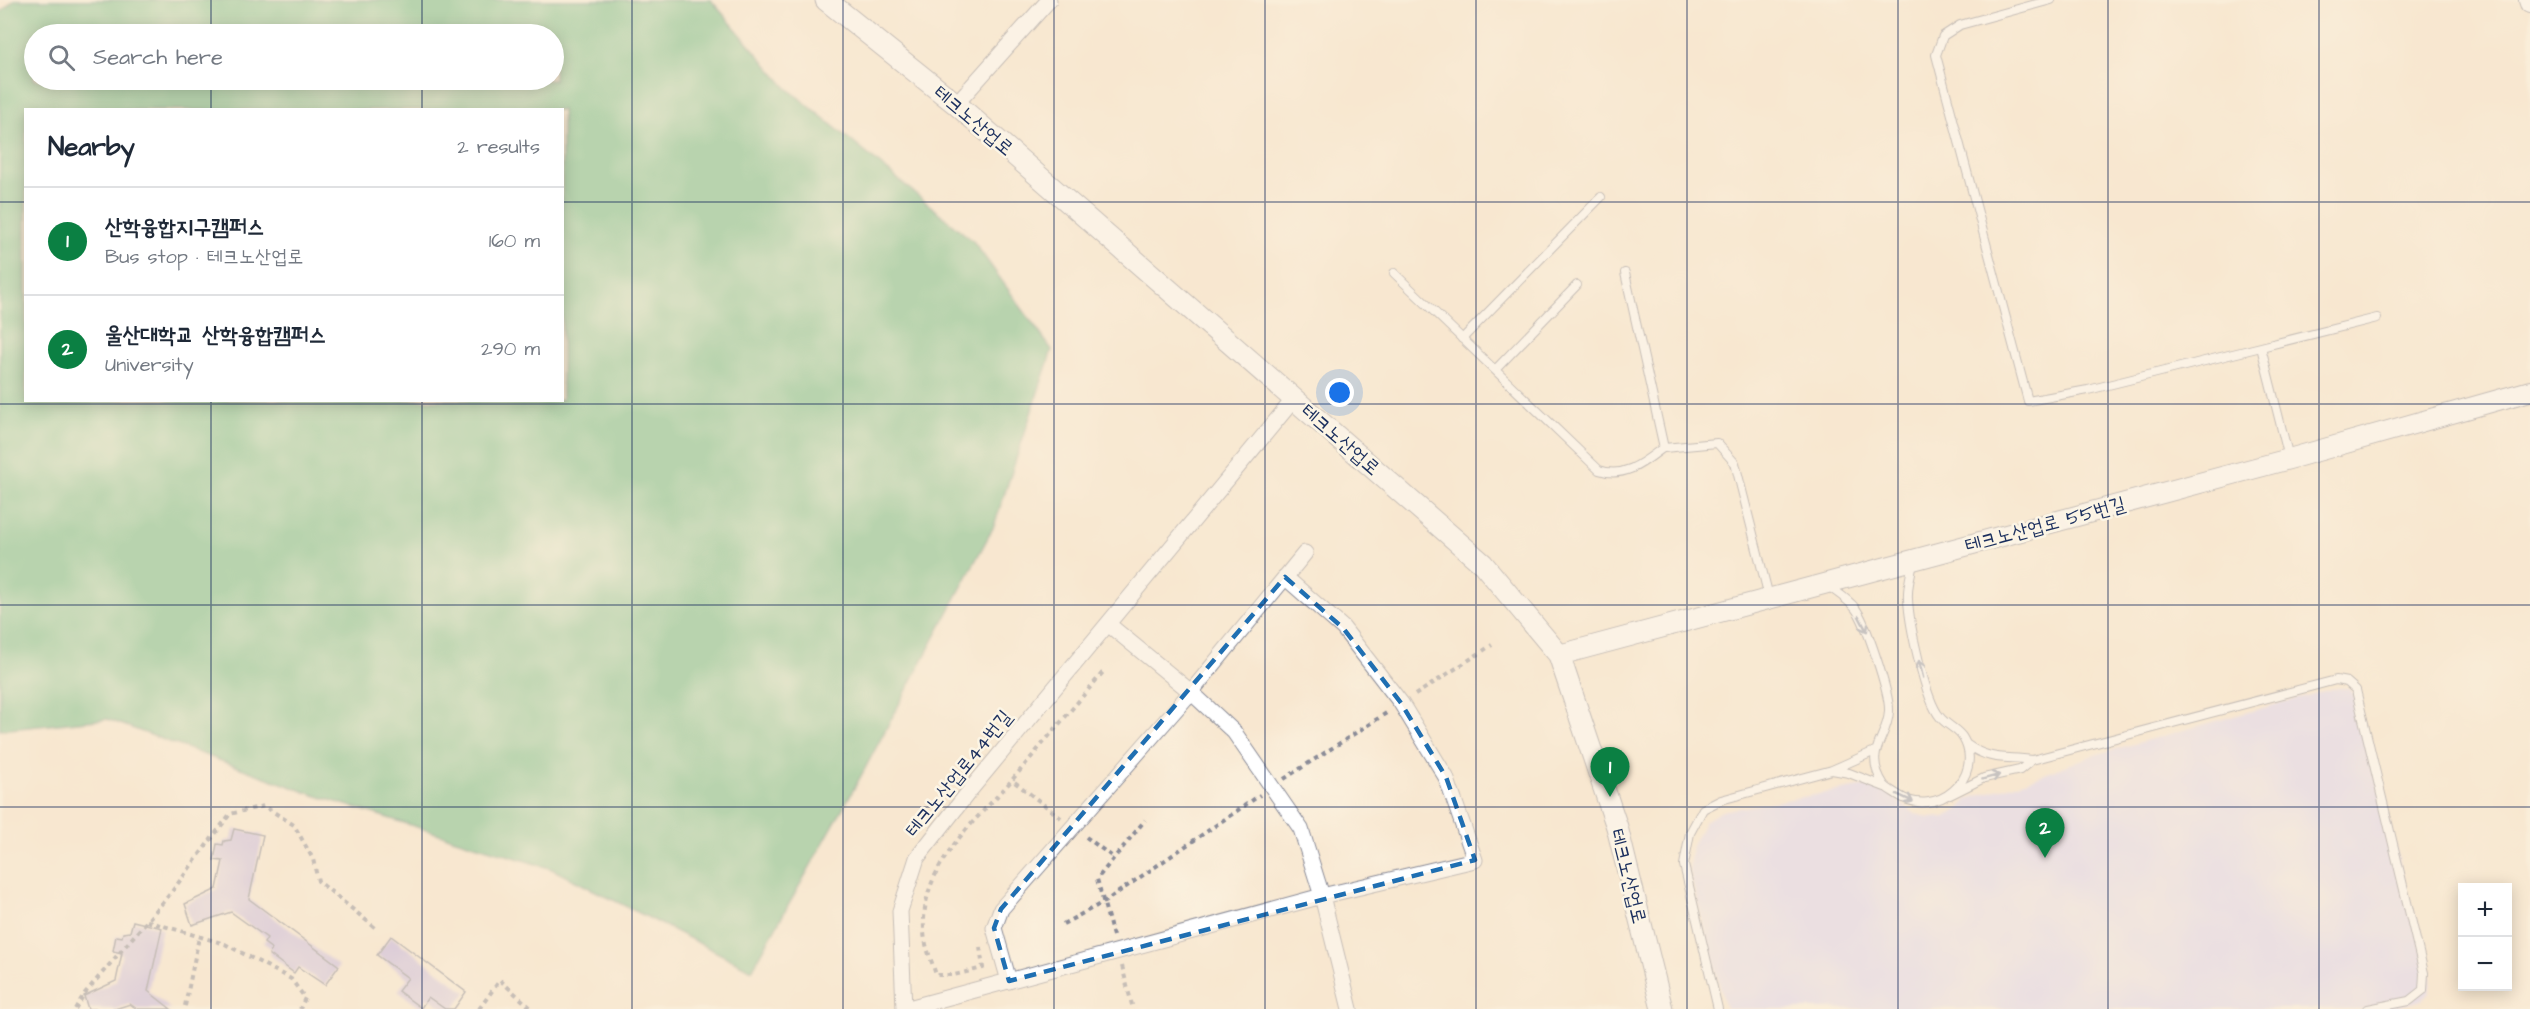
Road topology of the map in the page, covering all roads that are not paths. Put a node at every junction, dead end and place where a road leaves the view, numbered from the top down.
1 (826, 0) edge
2 (1049, 0) edge
3 (2051, 0) edge
4 (956, 104) junction
5 (1601, 197) dead end
6 (1394, 273) dead end
7 (1625, 273) dead end
8 (1577, 285) dead end
9 (2377, 318) dead end
10 (1462, 339) junction
11 (2260, 347) junction
12 (1495, 370) junction
13 (2530, 391) edge
14 (1294, 399) junction
15 (1664, 447) junction
16 (2289, 459) junction
17 (1305, 553) dead end
18 (1913, 560) junction
19 (1285, 577) junction
20 (1823, 582) junction
21 (1770, 598) junction
22 (1108, 624) junction
23 (1559, 655) junction
24 (1191, 692) junction
25 (1965, 743) junction
26 (1875, 751) junction
27 (2032, 760) junction
28 (1833, 770) junction
29 (1885, 787) junction
30 (1950, 795) junction
31 (1322, 896) junction
32 (1009, 981) junction
33 (904, 1009) edge
34 (1350, 1009) edge
35 (1662, 1009) edge
36 (1718, 1009) edge
37 (2368, 1009) edge

1 - 4 main road, 테크노산업로
2 - 4 street
3 - 11 lane
4 - 14 main road, 테크노산업로
5 - 10 lane
6 - 10 lane
7 - 15 lane
8 - 12 lane
9 - 11 lane
10 - 12 lane
11 - 16 lane
12 - 15 lane
13 - 16 street, 테크노산업로 55번길
14 - 22 street, 테크노산업로44번길
14 - 23 main road, 테크노산업로
15 - 21 lane
16 - 18 street, 테크노산업로 55번길
17 - 19 street
18 - 20 street, 테크노산업로 55번길
25 -> 18 lane
19 - 24 street
19 - 31 street, 테크노산업로44번길
20 - 21 street, 테크노산업로 55번길
20 -> 26 lane
21 - 23 street, 테크노산업로 55번길
22 - 24 street
22 - 33 street, 테크노산업로44번길
23 - 35 main road, 테크노산업로
24 - 31 street
24 - 32 street
25 - 27 lane
25 - 30 lane
26 - 28 lane
26 - 29 lane
30 -> 27 lane
27 - 37 lane
28 - 29 lane
28 - 36 lane
29 -> 30 lane
31 - 32 street, 테크노산업로44번길
31 - 34 street
32 - 33 street, 테크노산업로44번길

